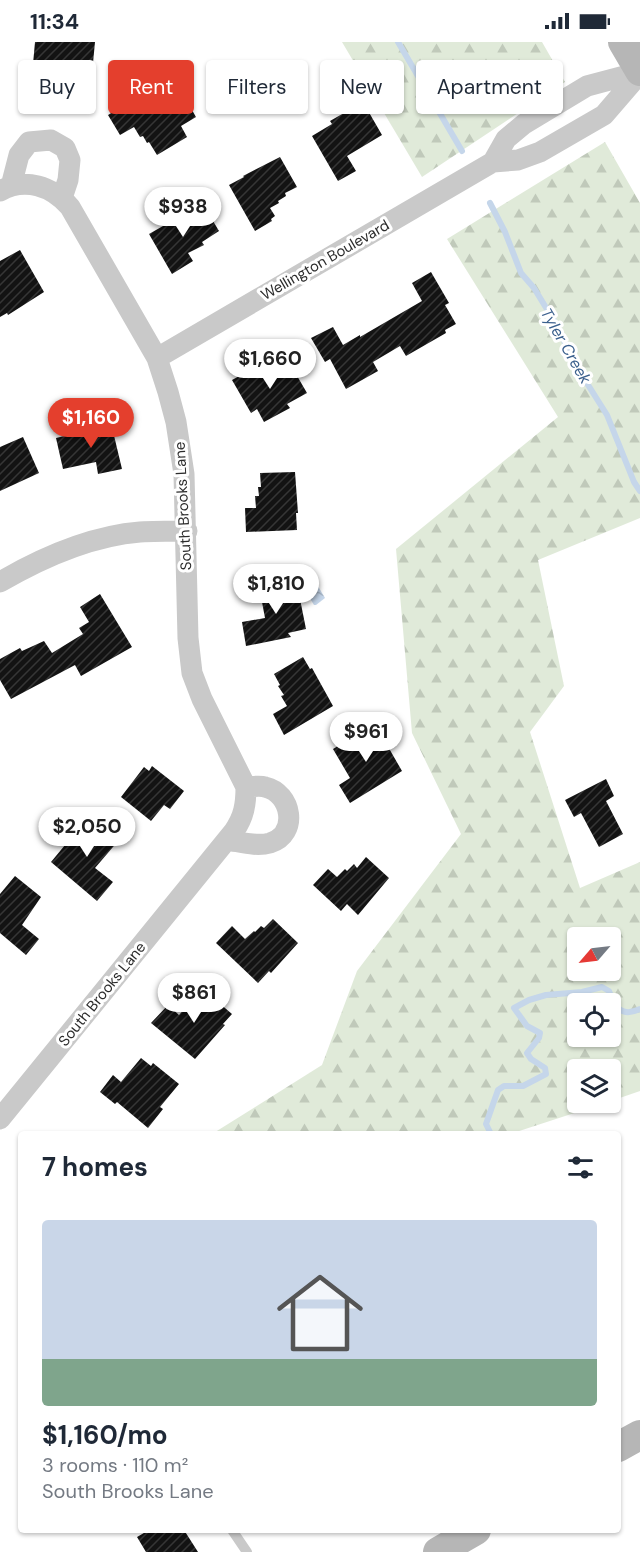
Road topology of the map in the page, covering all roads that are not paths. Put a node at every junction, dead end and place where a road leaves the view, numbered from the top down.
1 (623, 42) edge
2 (640, 72) edge
3 (493, 162) junction
4 (5, 189) edge
5 (62, 198) junction
6 (157, 358) junction
7 (187, 531) junction
8 (0, 582) edge
9 (246, 787) junction
10 (227, 840) junction
11 (0, 1119) edge
12 (640, 1435) edge
13 (621, 1445) edge
14 (234, 1533) edge
15 (471, 1533) edge
16 (247, 1552) edge
17 (438, 1552) edge

1 - 2 main road
2 - 3 street, Wellington Boulevard
2 - 3 street, Wellington Boulevard
3 - 6 street, Wellington Boulevard
4 - 5 street, South Brooks Lane
4 - 5 street
5 - 6 street, South Brooks Lane
6 - 7 street, South Brooks Lane
7 - 8 street
7 - 9 street, South Brooks Lane
9 - 10 street, South Brooks Lane
9 - 10 street
10 - 11 street, South Brooks Lane
12 - 13 main road
14 - 16 lane
15 - 17 main road

